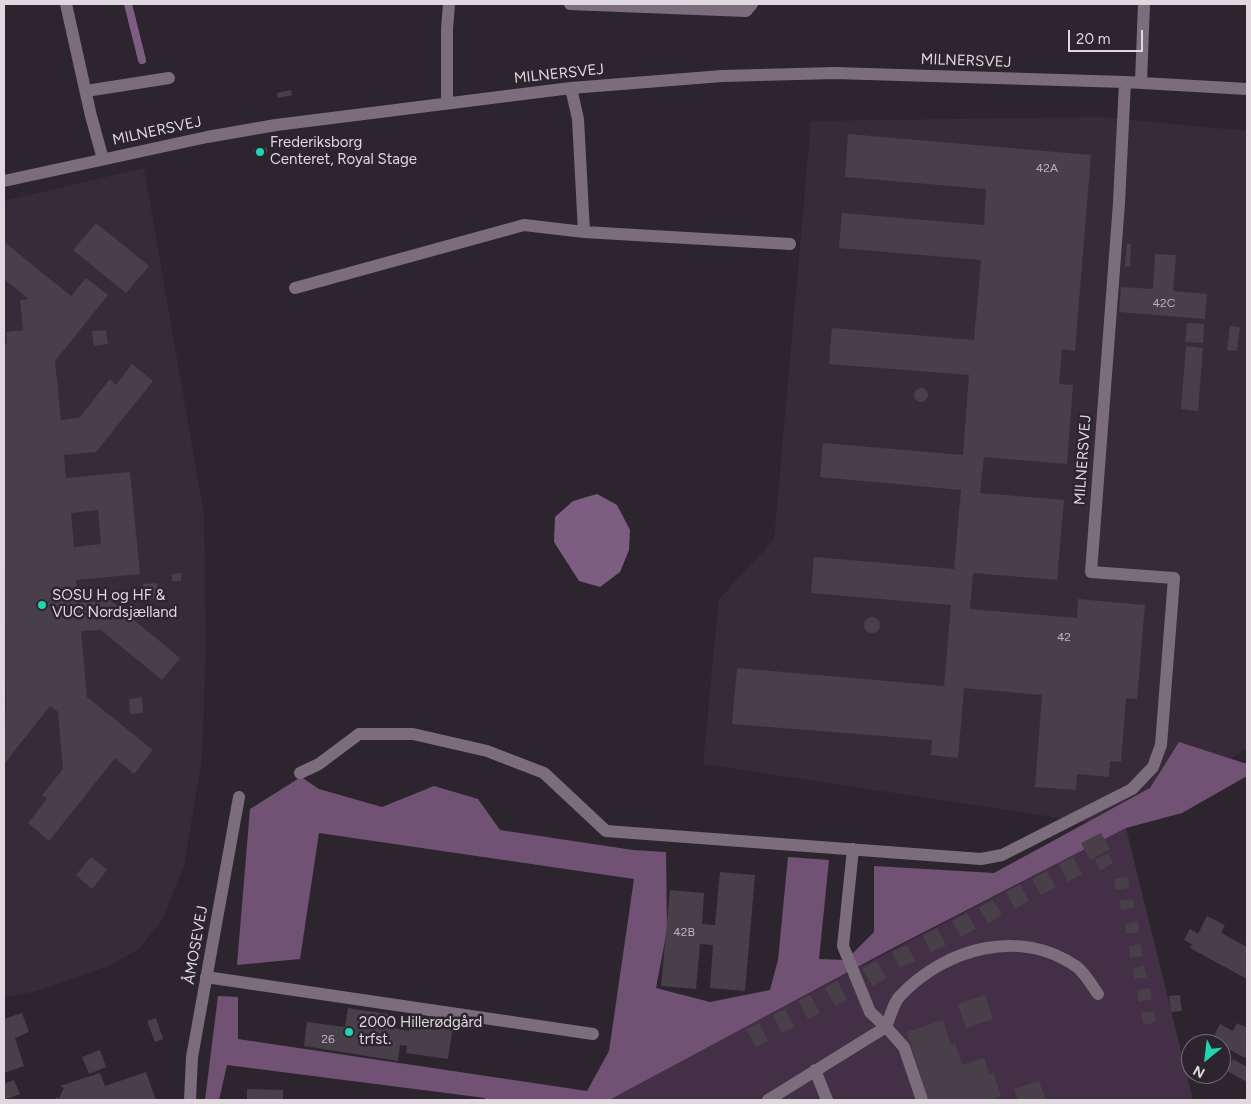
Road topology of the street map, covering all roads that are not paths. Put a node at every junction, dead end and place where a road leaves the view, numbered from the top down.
1 (66, 4) edge
2 (450, 4) edge
3 (570, 4) edge
4 (752, 4) edge
5 (1144, 4) edge
6 (169, 78) dead end
7 (1125, 82) junction
8 (1141, 82) junction
9 (571, 88) junction
10 (1247, 89) edge
11 (86, 91) junction
12 (447, 103) junction
13 (103, 160) junction
14 (4, 181) edge
15 (584, 232) junction
16 (790, 244) dead end
17 (296, 288) dead end
18 (300, 773) dead end
19 (239, 797) dead end
20 (853, 849) junction
21 (206, 977) junction
22 (1098, 994) dead end
23 (886, 1028) junction
24 (592, 1034) dead end
25 (815, 1070) junction
26 (190, 1100) edge
27 (768, 1100) edge
28 (828, 1100) edge
29 (922, 1100) edge

1 - 11 street
2 - 12 street
3 - 4 street
5 - 8 street
6 - 11 street
7 - 8 street, MILNERSVEJ
7 - 9 street, MILNERSVEJ
7 - 20 street, MILNERSVEJ
8 - 10 street, MILNERSVEJ
9 - 12 street, MILNERSVEJ
9 - 15 street
11 - 13 street
12 - 13 street, MILNERSVEJ
13 - 14 street, MILNERSVEJ
15 - 16 street
15 - 17 street
18 - 20 street
19 - 21 street, ÅMOSEVEJ
20 - 23 street
21 - 24 street
21 - 26 street, ÅMOSEVEJ
22 - 23 street
23 - 25 street
23 - 29 street
25 - 27 street
25 - 28 street

